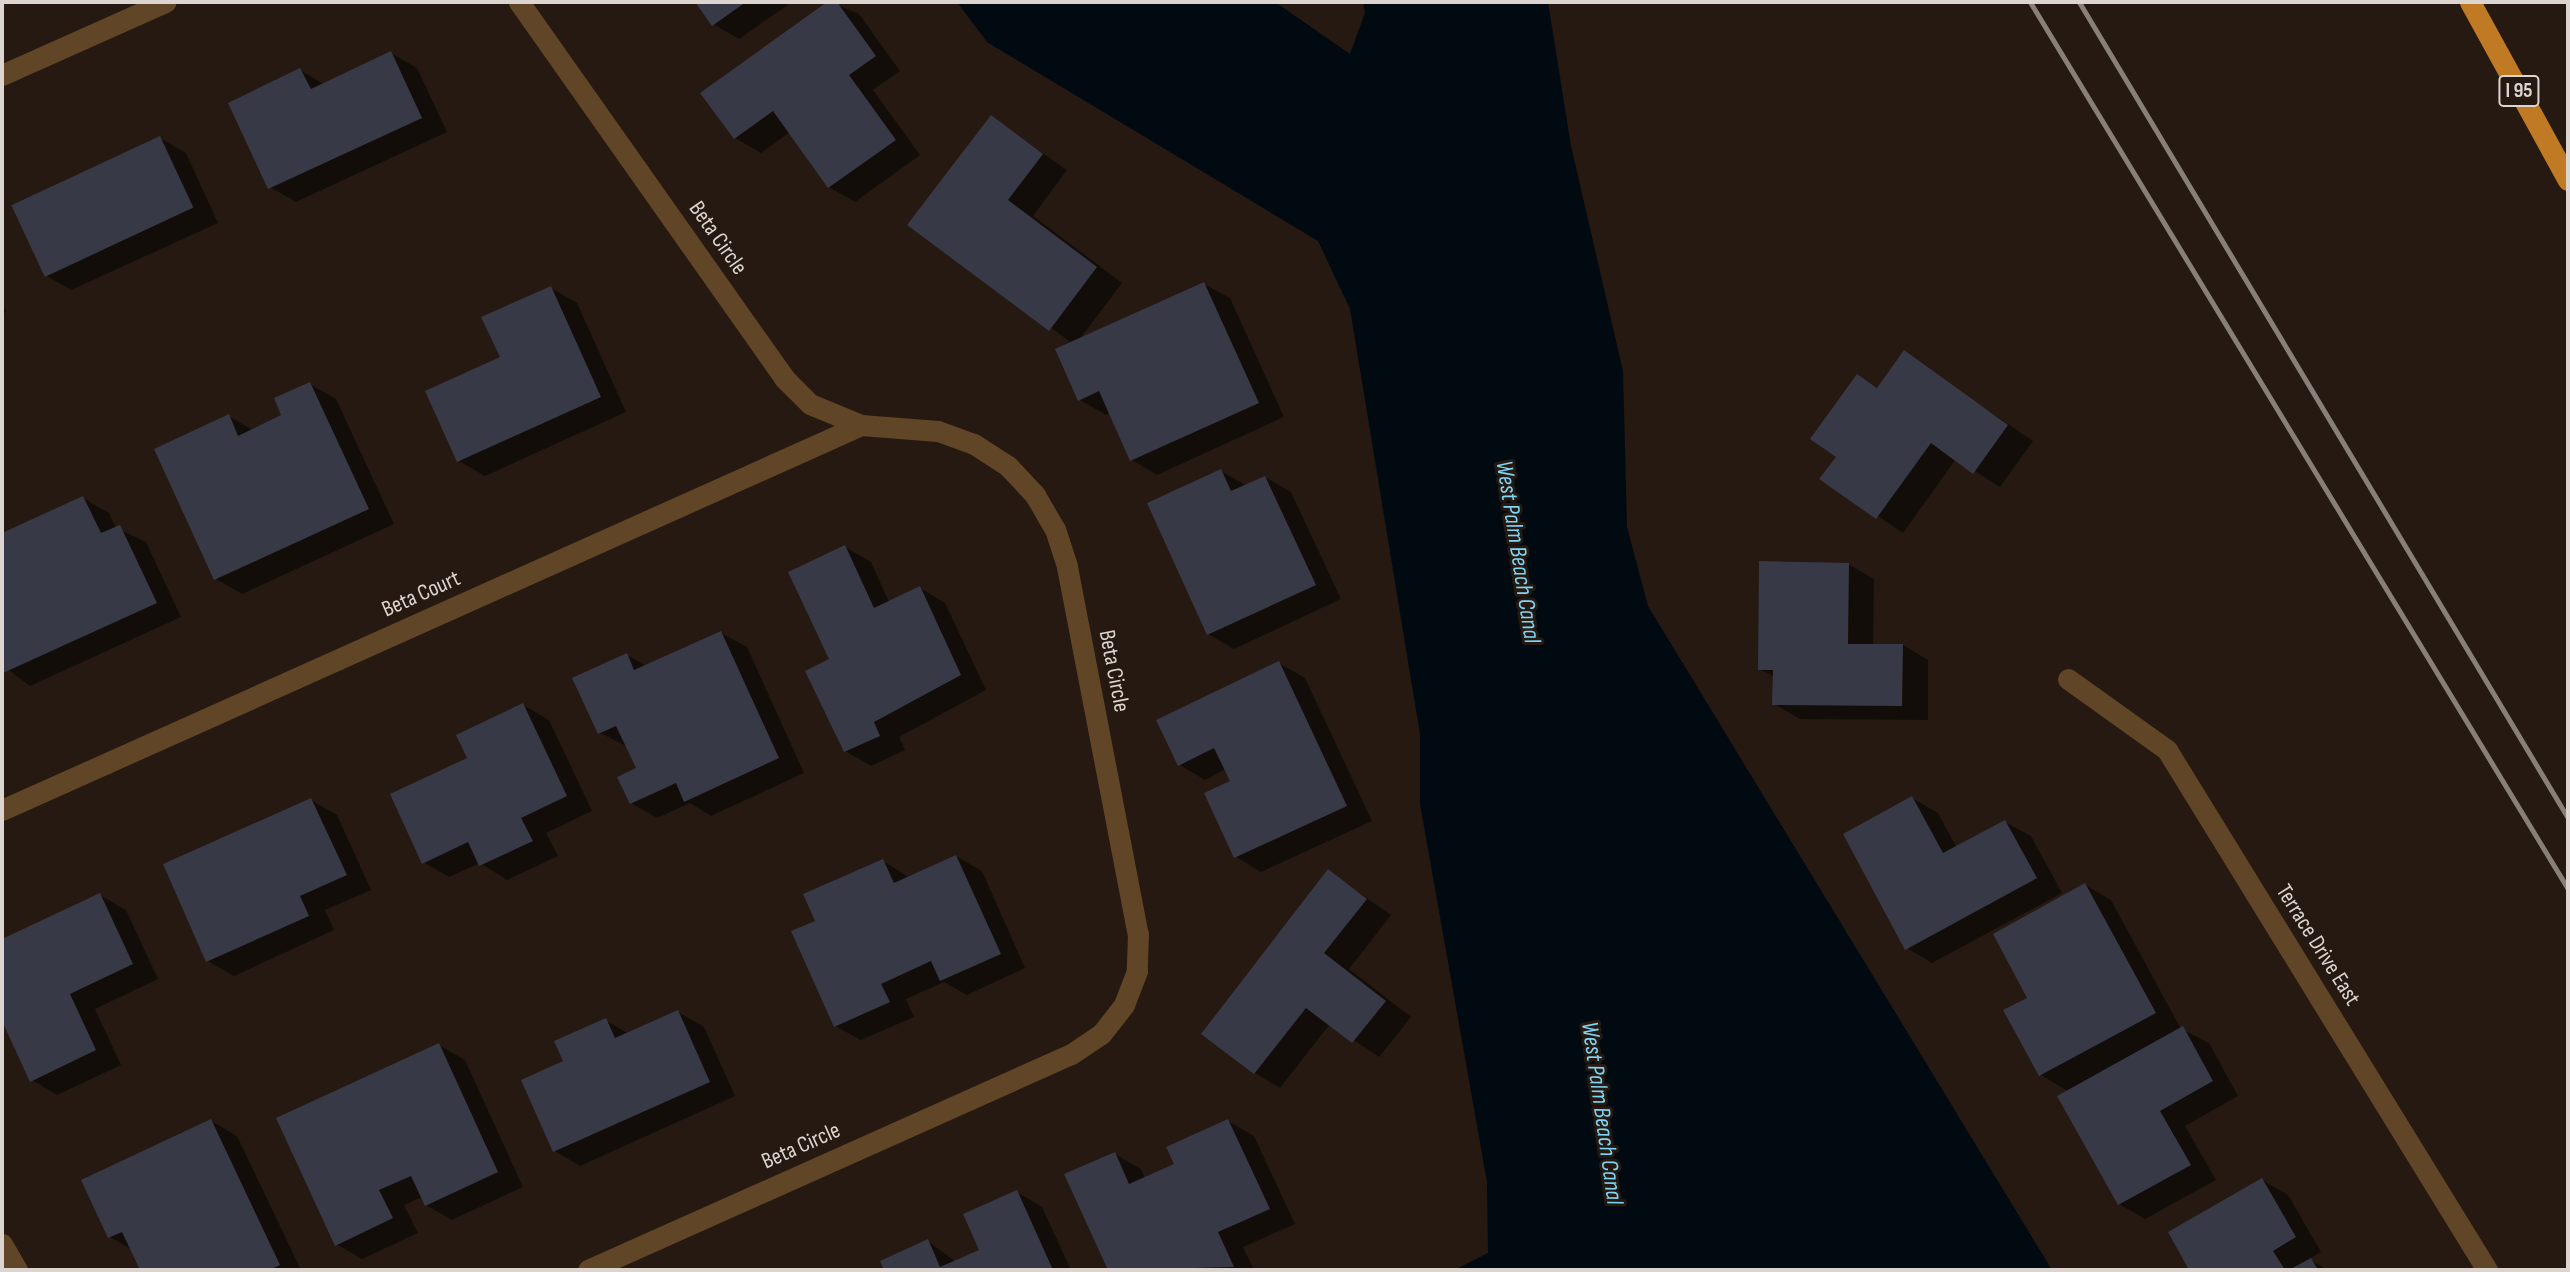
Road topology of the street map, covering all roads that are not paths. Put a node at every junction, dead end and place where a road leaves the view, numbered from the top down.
1 (164, 2) edge
2 (519, 2) edge
3 (2470, 2) edge
4 (2, 75) edge
5 (2568, 180) edge
6 (862, 425) junction
7 (2068, 679) dead end
8 (2, 810) edge
9 (2, 1244) edge
10 (17, 1270) edge
11 (588, 1270) edge
12 (2487, 1270) edge

1 - 4 street
2 - 6 street, Beta Circle
3 - 5 highway, I 95
6 - 8 street, Beta Court
6 - 11 street, Beta Circle
7 - 12 street, Terrace Drive East
9 - 10 street

